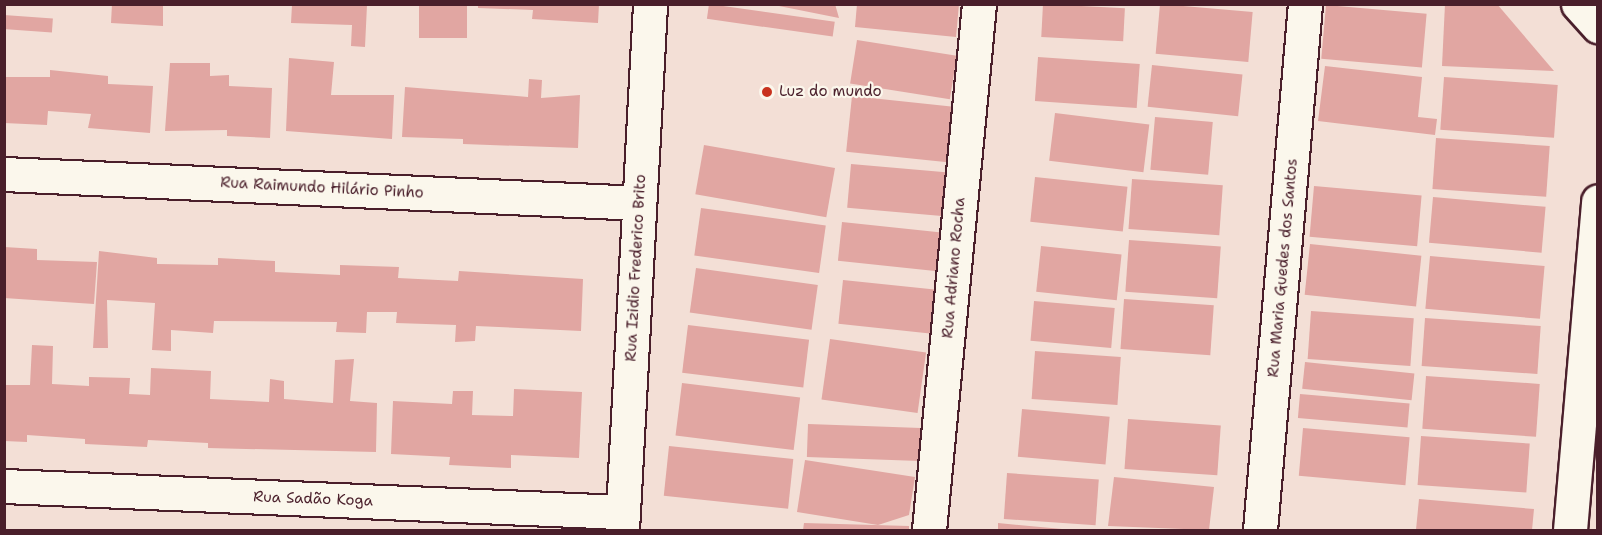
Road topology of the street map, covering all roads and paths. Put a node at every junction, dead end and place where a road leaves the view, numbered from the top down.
1 (650, 4) edge
2 (979, 4) edge
3 (1305, 4) edge
4 (1578, 4) edge
5 (1598, 26) edge
6 (4, 174) edge
7 (1598, 201) edge
8 (639, 203) junction
9 (4, 486) edge
10 (622, 521) edge
11 (929, 531) edge
12 (1260, 531) edge
13 (1570, 531) edge

1 - 8 street, Rua Izidio Frederico Brito
2 - 11 street, Rua Adriano Rocha
3 - 12 street, Rua Maria Guedes dos Santos
4 - 5 street
6 - 8 street, Rua Raimundo Hilário Pinho
7 - 13 street
8 - 10 street, Rua Izidio Frederico Brito
9 - 10 street, Rua Sadão Koga

